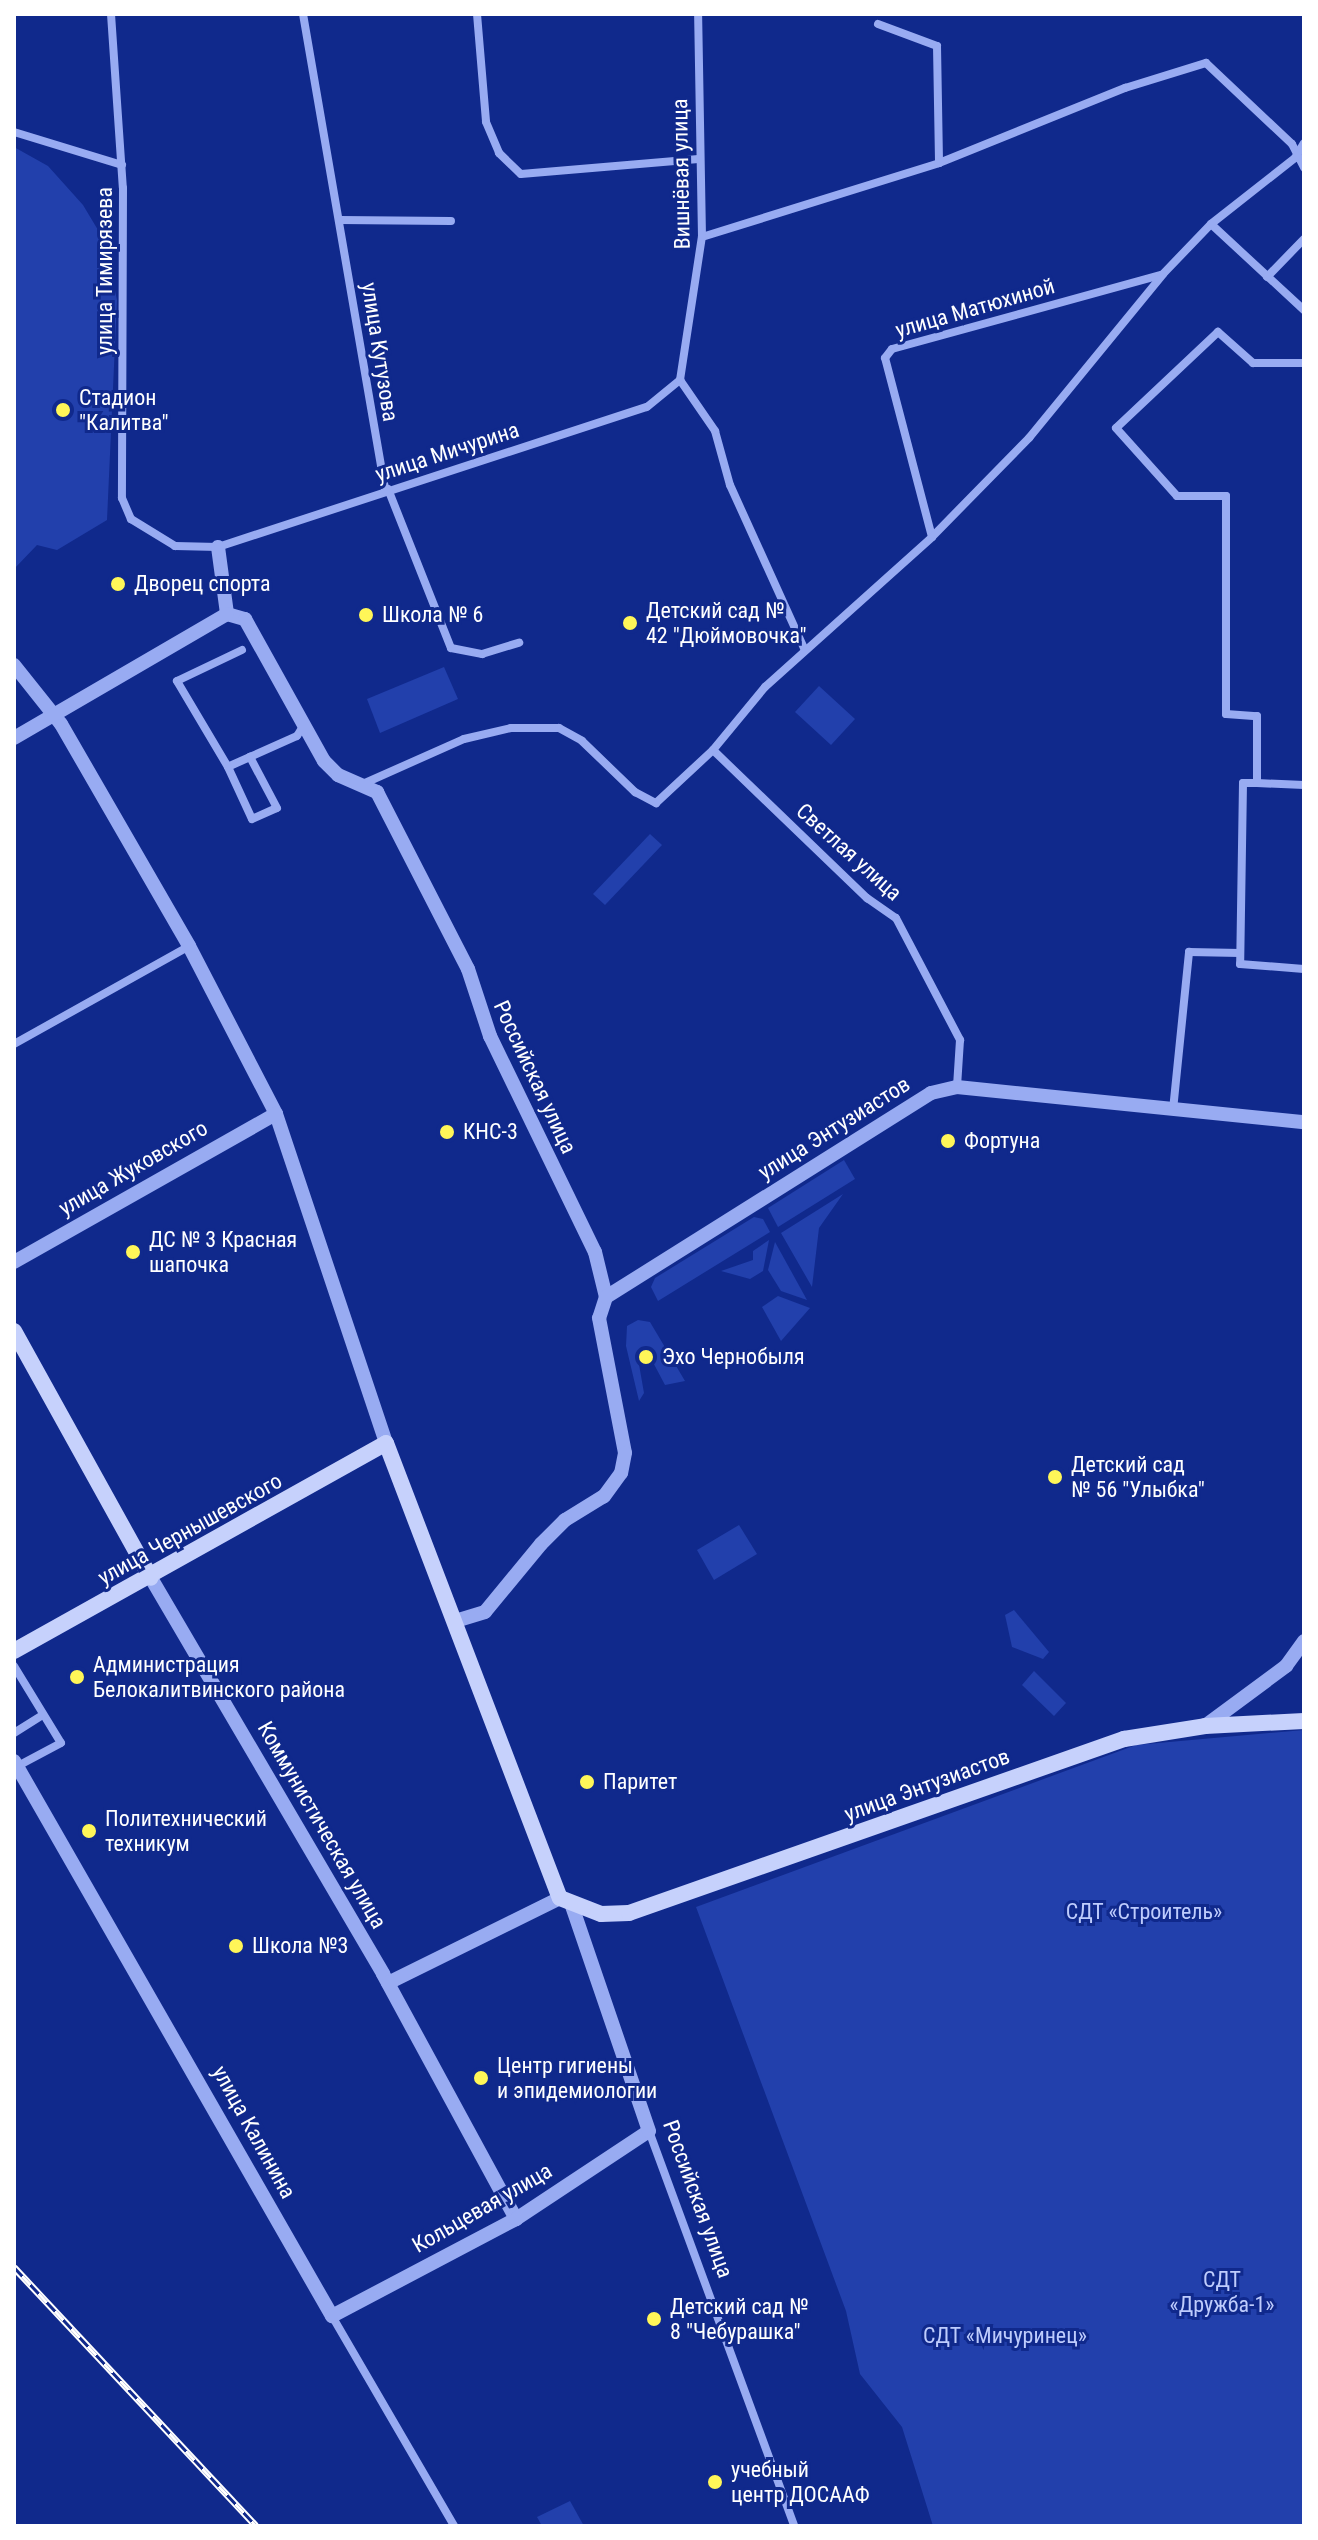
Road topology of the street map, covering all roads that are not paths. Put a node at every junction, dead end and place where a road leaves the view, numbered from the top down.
1 (111, 14) edge
2 (303, 14) edge
3 (477, 14) edge
4 (698, 14) edge
5 (878, 24) dead end
6 (14, 132) edge
7 (1304, 143) edge
8 (1295, 158) junction
9 (698, 159) junction
10 (939, 163) junction
11 (122, 165) junction
12 (1304, 168) edge
13 (340, 220) junction
14 (451, 221) dead end
15 (1211, 224) junction
16 (702, 237) junction
17 (1304, 239) edge
18 (1163, 274) junction
19 (1267, 277) junction
20 (1304, 310) edge
21 (1304, 363) edge
22 (680, 380) junction
23 (386, 490) junction
24 (932, 537) junction
25 (218, 547) junction
26 (227, 614) junction
27 (519, 643) dead end
28 (242, 650) dead end
29 (805, 650) junction
30 (14, 665) edge
31 (54, 714) junction
32 (302, 728) junction
33 (14, 738) edge
34 (713, 750) junction
35 (250, 757) junction
36 (228, 767) junction
37 (365, 783) junction
38 (1257, 783) junction
39 (1304, 785) edge
40 (189, 946) junction
41 (1240, 953) junction
42 (1304, 969) edge
43 (14, 1044) edge
44 (957, 1087) junction
45 (1173, 1110) junction
46 (276, 1114) junction
47 (1304, 1122) edge
48 (14, 1262) edge
49 (606, 1297) junction
50 (14, 1331) edge
51 (386, 1443) junction
52 (151, 1578) junction
53 (455, 1621) junction
54 (1304, 1641) edge
55 (14, 1651) edge
56 (14, 1666) edge
57 (43, 1715) junction
58 (1304, 1721) edge
59 (1205, 1726) junction
60 (14, 1733) edge
61 (16, 1764) edge
62 (566, 1902) junction
63 (388, 1983) junction
64 (649, 2131) junction
65 (516, 2219) junction
66 (332, 2316) junction
67 (454, 2526) edge
68 (794, 2526) edge

1 - 11 street, улица Тимирязева
2 - 13 street, улица Кутузова
3 - 9 street
4 - 9 street, Вишнёвая улица
5 - 10 street
6 - 11 street, улица Тимирязева
7 - 8 street
8 - 10 street
8 - 12 street
8 - 15 street
9 - 16 street, Вишнёвая улица
10 - 16 street
11 - 25 street, улица Тимирязева
13 - 14 street
13 - 23 street, улица Кутузова
15 - 18 street
15 - 19 street
16 - 22 street, Вишнёвая улица
17 - 19 street
18 - 24 street
18 - 24 street, улица Матюхиной
19 - 20 street
21 - 38 street
22 - 23 street, улица Мичурина
22 - 29 street
23 - 25 street, улица Мичурина
23 - 27 street, улица Кутузова
24 - 29 street
25 - 26 street
26 - 31 street
26 - 32 street, Российская улица
28 - 36 street
29 - 34 street
30 - 31 street, Российская улица
31 - 33 street
31 - 40 street, Российская улица
32 - 35 street
32 - 37 street, Российская улица
34 - 37 street
34 - 44 street, Светлая улица
35 - 36 street
35 - 36 street
37 - 49 street, Российская улица
38 - 39 street
38 - 41 street
40 - 43 street
40 - 46 street, Российская улица
41 - 42 street
41 - 45 street
44 - 45 street, улица Энтузиастов
44 - 49 street, улица Энтузиастов
45 - 47 street, улица Энтузиастов
46 - 48 street, улица Жуковского
46 - 51 street, Российская улица
49 - 53 street, Российская улица
50 - 52 main road, Коммунистическая улица
51 - 52 main road, улица Чернышевского
51 - 53 main road, Российская улица
52 - 55 main road, улица Чернышевского
52 - 63 street, Коммунистическая улица
53 - 62 main road, Российская улица
54 - 59 street
56 - 57 street
57 - 60 street
57 - 61 street
58 - 59 main road, улица Энтузиастов
59 - 62 main road, улица Энтузиастов
61 - 66 street, улица Калинина
62 - 63 street
62 - 64 street, Российская улица
63 - 65 street, Коммунистическая улица
64 - 65 street, Кольцевая улица
64 - 68 street, Российская улица
65 - 66 street, Кольцевая улица
66 - 67 street, улица Калинина

